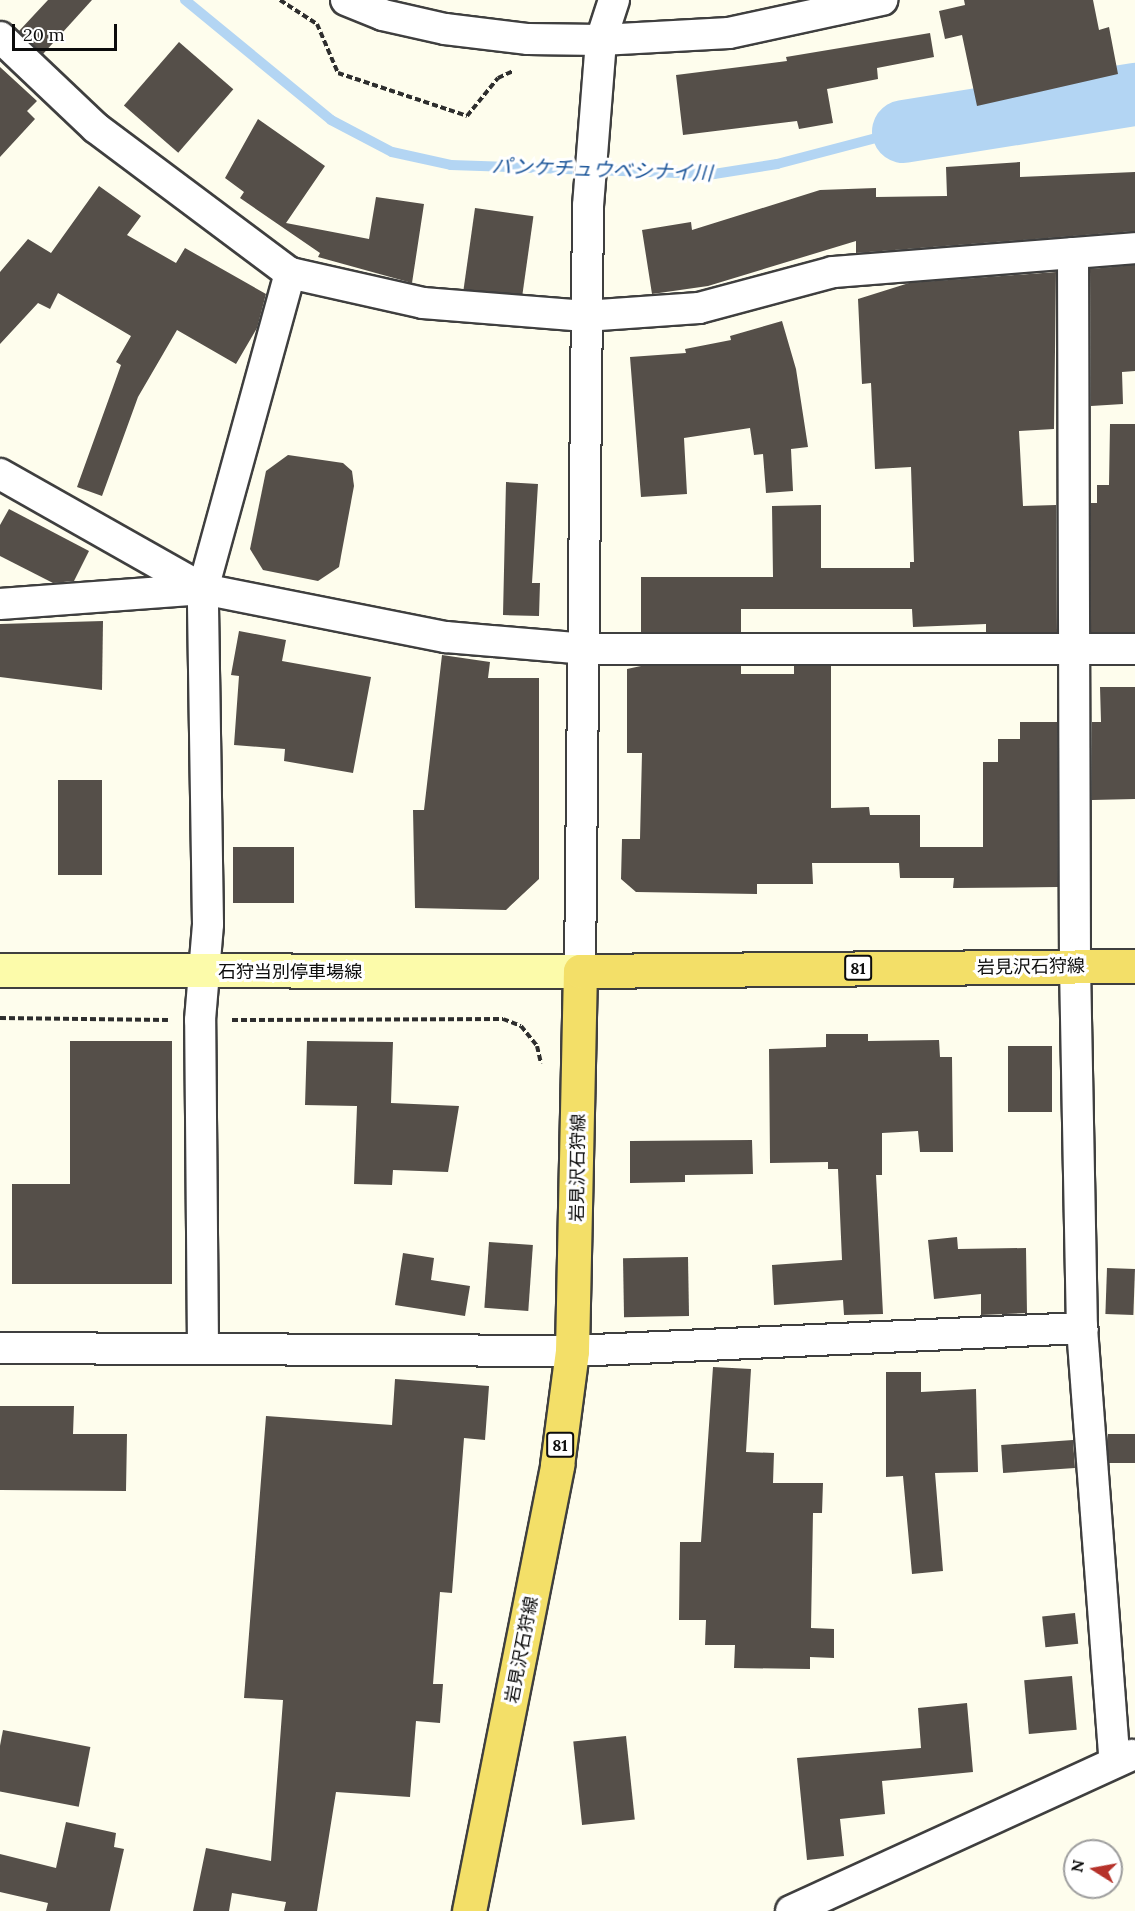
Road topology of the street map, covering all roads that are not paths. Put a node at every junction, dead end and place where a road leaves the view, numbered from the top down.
1 (346, 0) edge
2 (614, 0) edge
3 (882, 0) edge
4 (0, 37) edge
5 (601, 40) junction
6 (1135, 248) edge
7 (1073, 253) junction
8 (290, 273) junction
9 (585, 316) junction
10 (0, 474) edge
11 (202, 589) junction
12 (0, 604) edge
13 (586, 649) junction
14 (1135, 649) edge
15 (1076, 650) junction
16 (1075, 966) junction
17 (1135, 966) edge
18 (0, 970) edge
19 (580, 971) junction
20 (204, 972) junction
21 (1082, 1328) junction
22 (203, 1346) junction
23 (0, 1348) edge
24 (572, 1351) junction
25 (1125, 1758) edge
26 (803, 1908) edge
27 (469, 1911) edge

1 - 5 street
2 - 5 street
3 - 5 street
4 - 8 street
5 - 9 street
6 - 7 street
7 - 9 street
7 - 15 street
8 - 9 street
8 - 11 street
9 - 13 street
10 - 11 street
11 - 12 street
11 - 13 street
11 - 20 street
13 - 15 street
13 - 19 street
14 - 15 street
15 - 16 street
16 - 17 main road, 岩見沢石狩線 / 81
16 - 19 main road, 岩見沢石狩線 / 81
16 - 21 street
18 - 20 main road, 石狩当別停車場線
19 - 20 main road, 石狩当別停車場線
19 - 24 main road, 岩見沢石狩線 / 81
20 - 22 street
21 - 24 street
21 - 25 street
22 - 23 street
22 - 24 street
24 - 27 main road, 岩見沢石狩線 / 81
25 - 26 street

